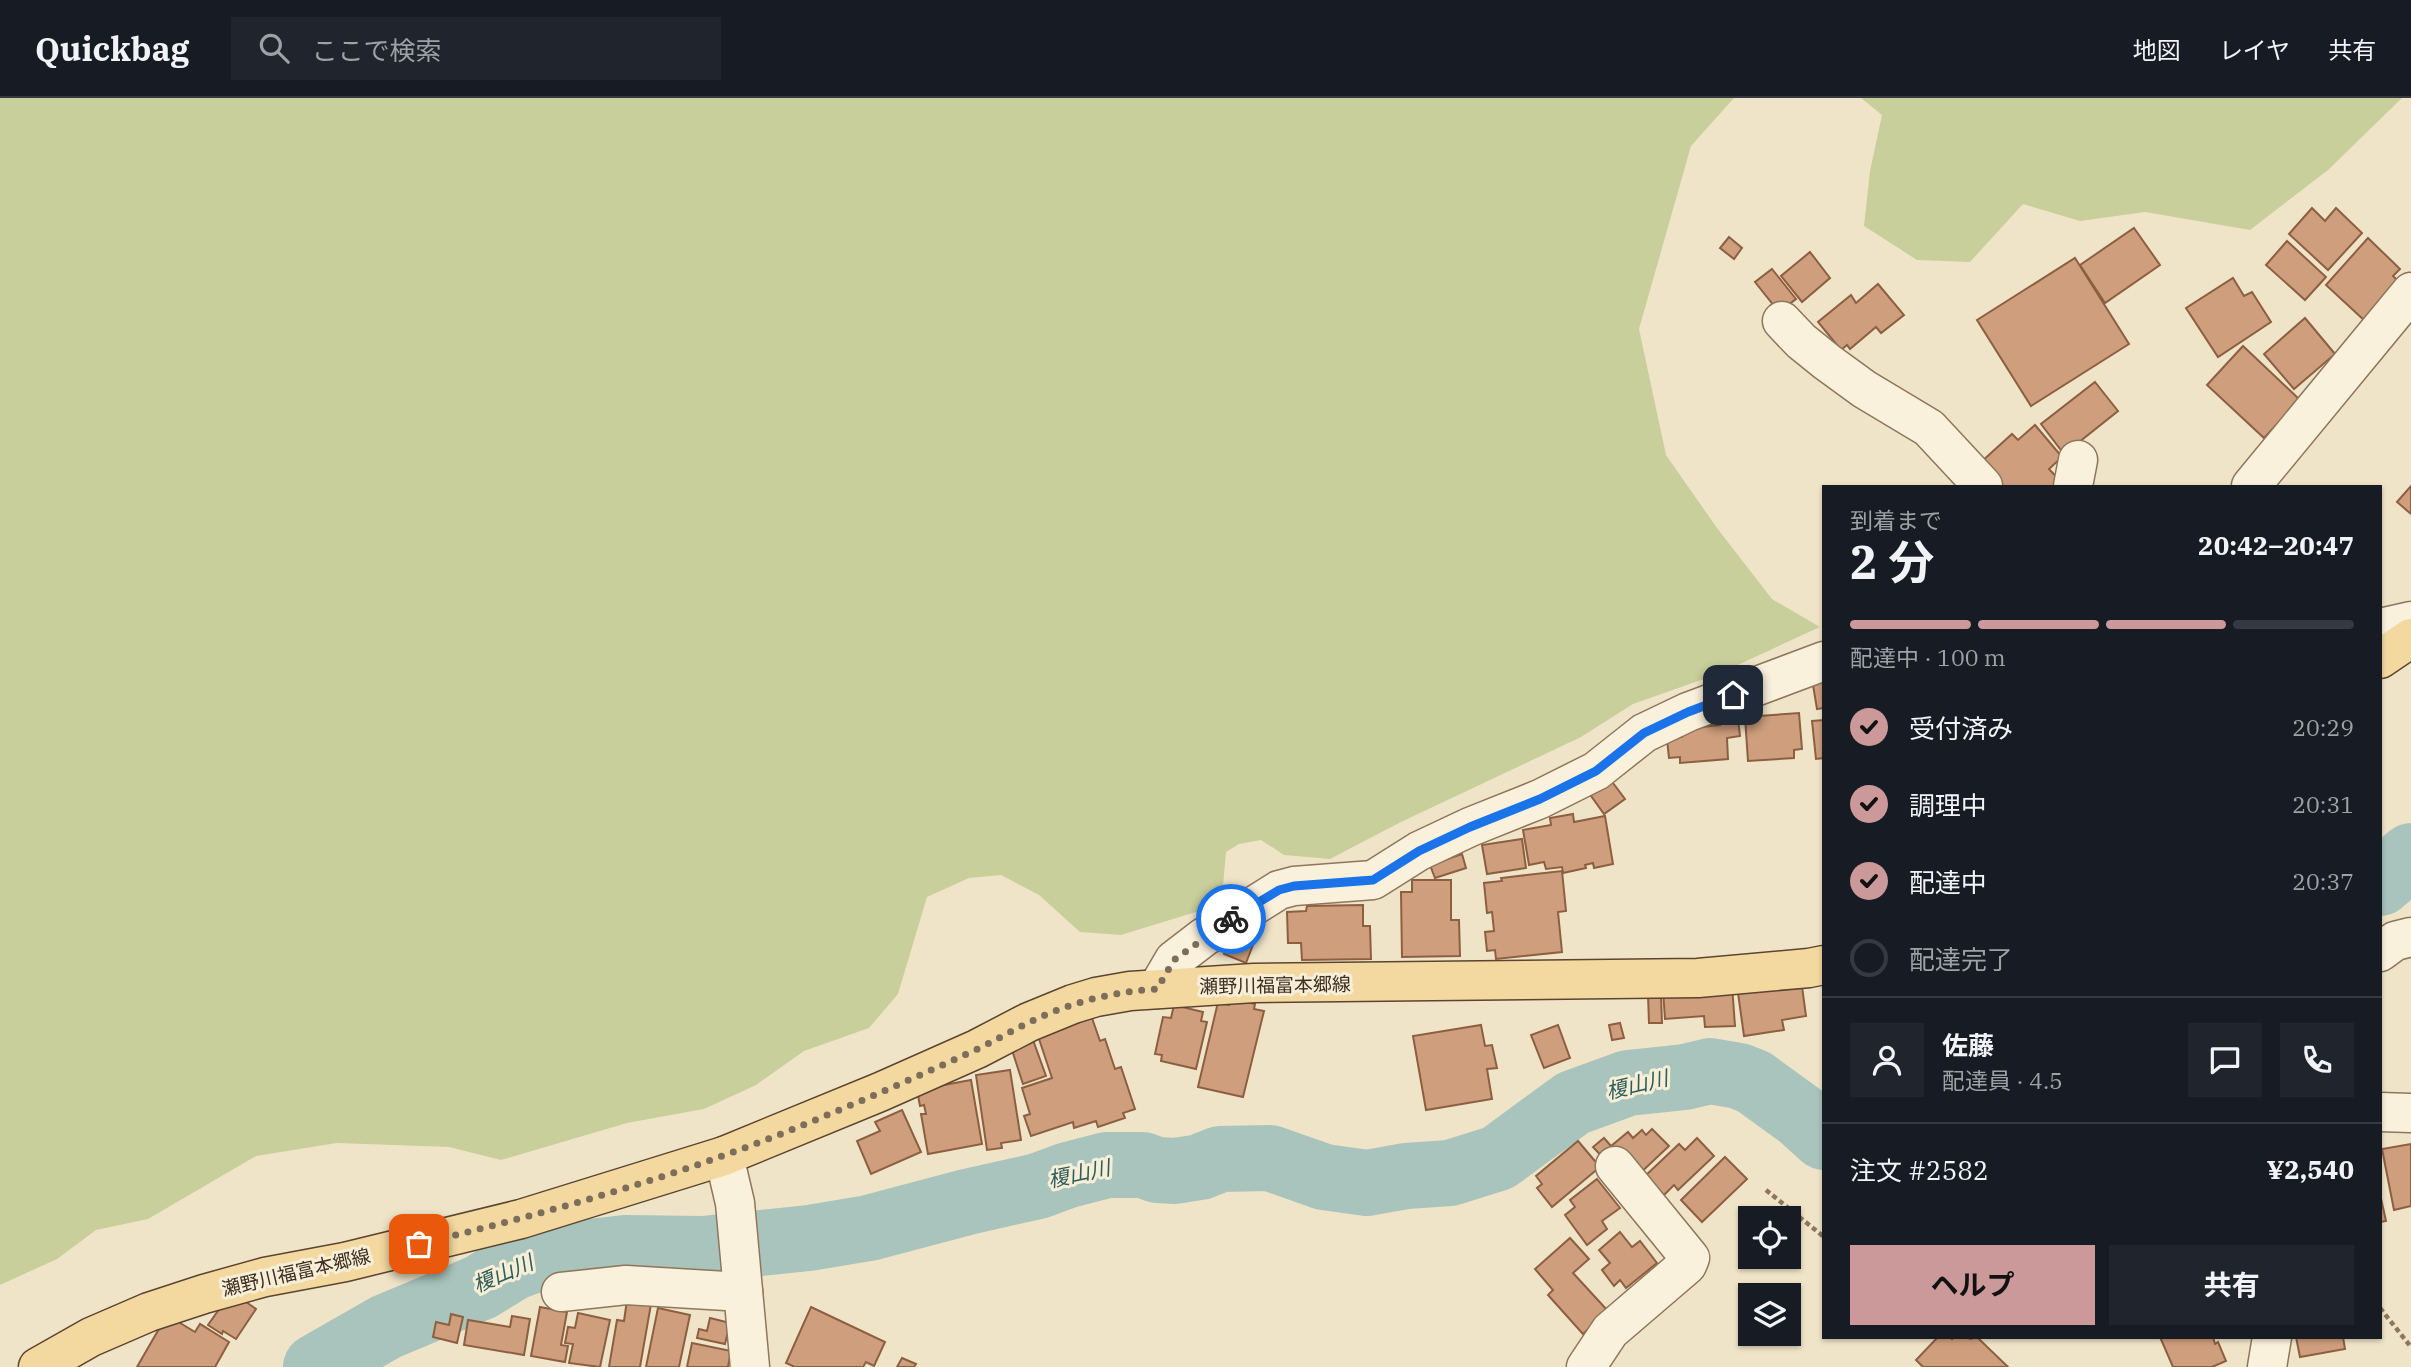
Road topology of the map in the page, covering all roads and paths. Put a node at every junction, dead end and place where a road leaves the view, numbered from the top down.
1 (2411, 292) edge
2 (1782, 321) dead end
3 (1982, 485) edge
4 (2252, 485) edge
5 (2411, 621) edge
6 (2382, 628) edge
7 (2411, 638) edge
8 (2382, 658) edge
9 (1822, 661) edge
10 (2411, 937) edge
11 (2382, 951) edge
12 (1822, 965) edge
13 (1157, 989) junction
14 (2382, 1112) edge
15 (2411, 1113) edge
16 (724, 1156) junction
17 (1615, 1166) dead end
18 (1766, 1190) dead end
19 (1822, 1235) edge
20 (742, 1283) junction
21 (561, 1292) dead end
22 (2382, 1311) edge
23 (2272, 1339) edge
24 (2411, 1347) edge
25 (38, 1367) edge
26 (750, 1367) edge
27 (1586, 1367) edge
28 (2267, 1367) edge

1 - 4 street
2 - 3 street
5 - 6 street
7 - 8 main road
9 - 13 street
10 - 11 street
12 - 13 main road, 瀬野川福富本郷線
13 - 16 main road, 瀬野川福富本郷線
14 - 15 street
16 - 20 street
16 - 25 main road, 瀬野川福富本郷線
17 - 27 street
18 - 19 path
20 - 21 street
20 - 26 street
22 - 24 path
23 - 28 street

